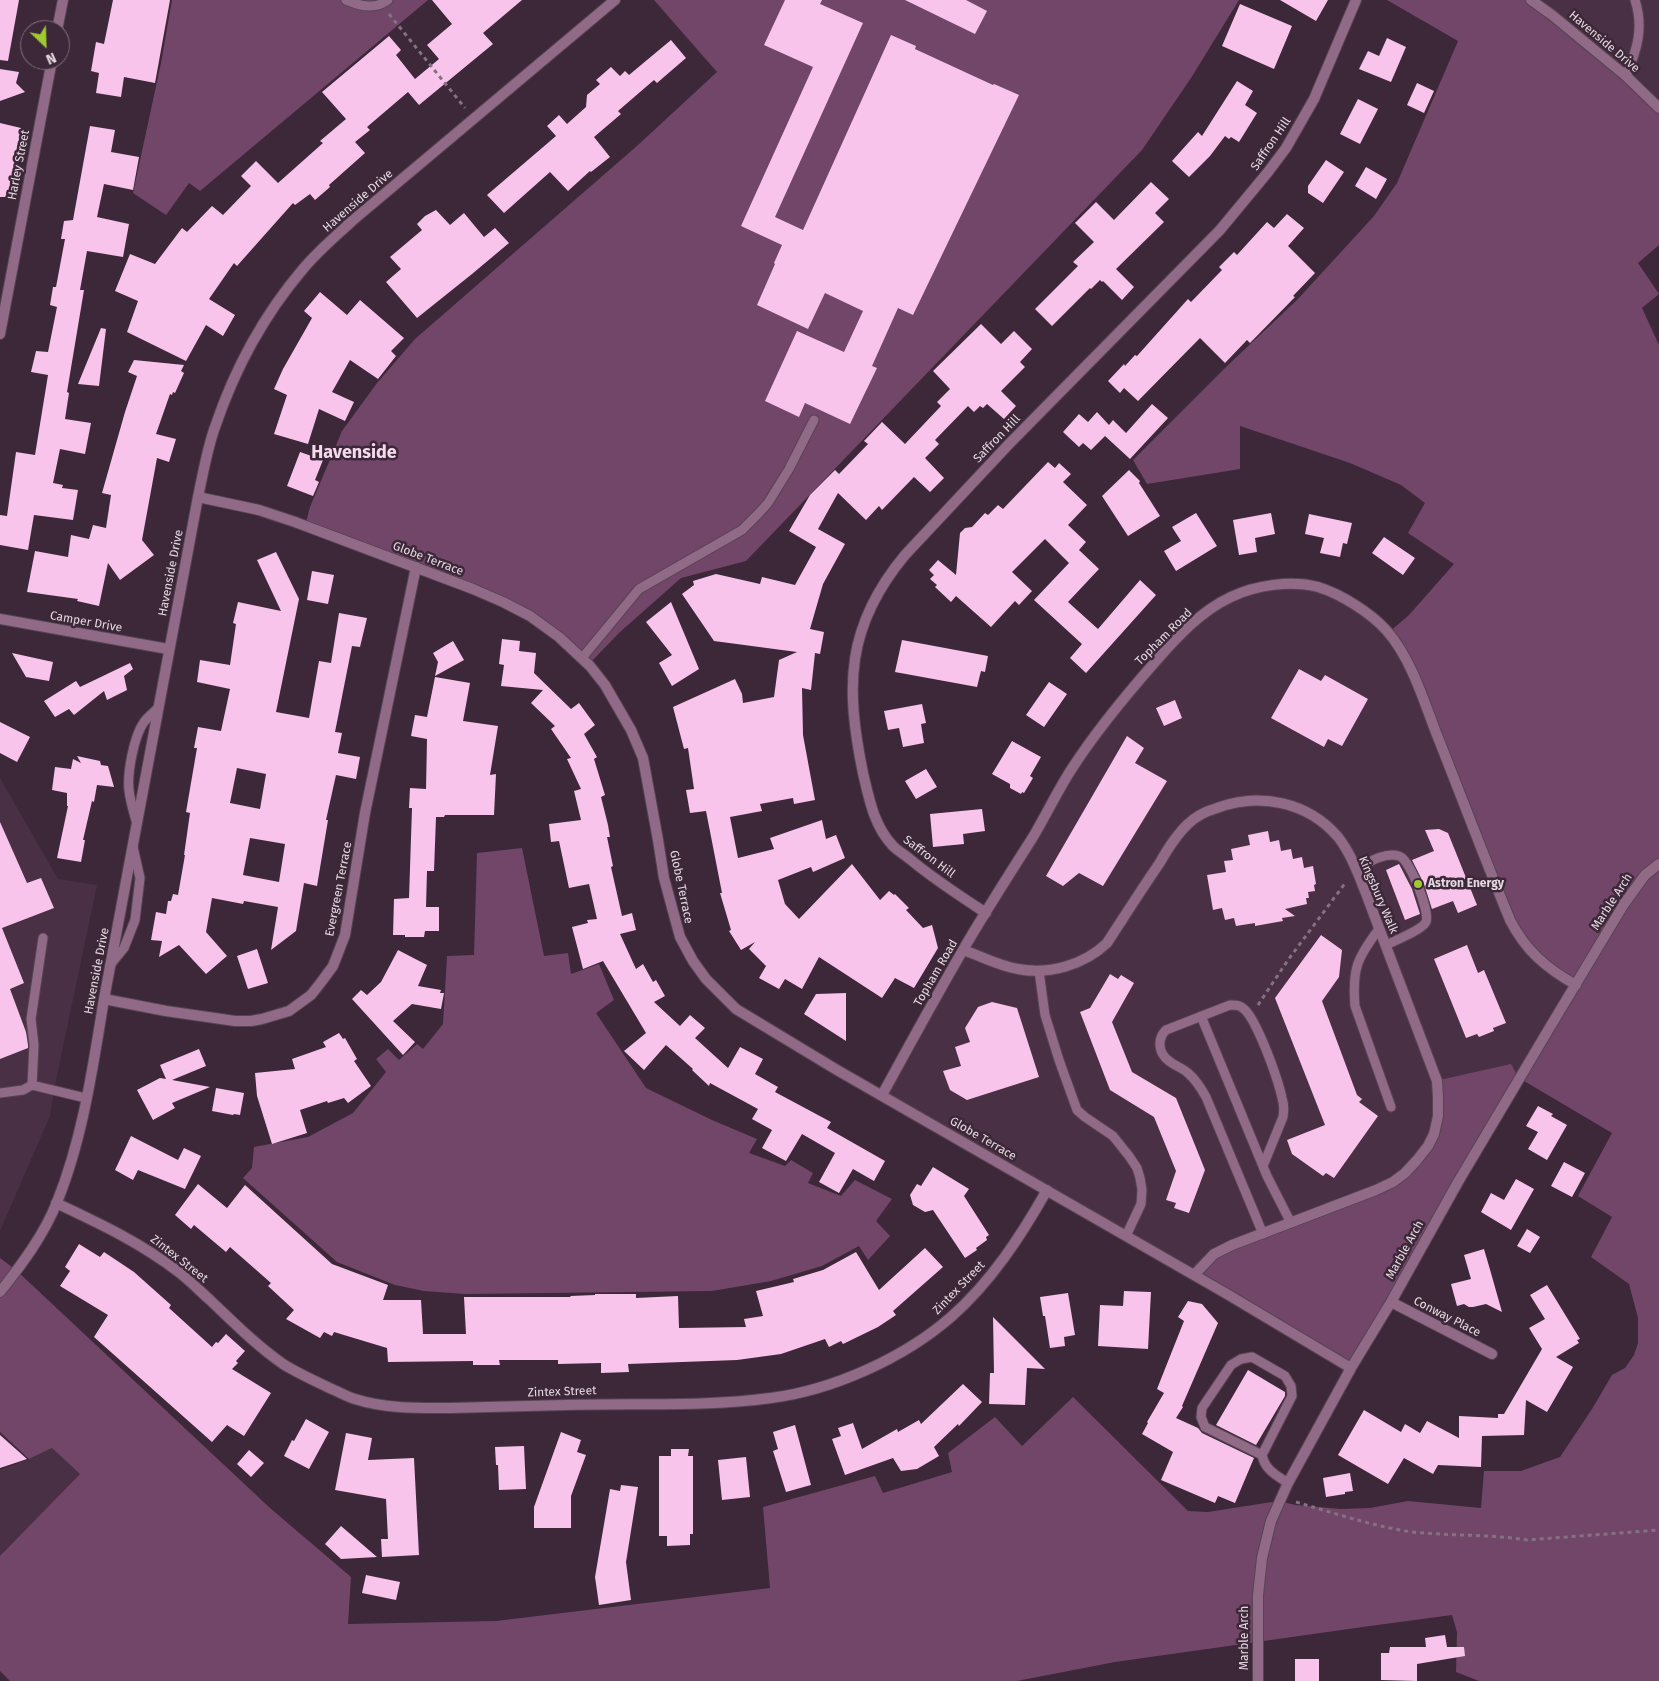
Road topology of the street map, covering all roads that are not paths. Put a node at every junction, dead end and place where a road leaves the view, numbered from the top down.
1 (63, 0) edge
2 (346, 0) edge
3 (615, 0) edge
4 (1356, 0) edge
5 (1530, 0) edge
6 (1635, 0) edge
7 (385, 3) edge
8 (59, 20) edge
9 (50, 70) edge
10 (1626, 76) junction
11 (1659, 108) edge
12 (0, 334) edge
13 (814, 420) dead end
14 (198, 497) junction
15 (416, 568) junction
16 (0, 618) edge
17 (168, 649) junction
18 (582, 658) junction
19 (158, 708) junction
20 (137, 824) junction
21 (133, 847) junction
22 (1659, 864) edge
23 (1356, 869) junction
24 (986, 913) junction
25 (1379, 929) junction
26 (43, 938) dead end
27 (1386, 945) junction
28 (963, 950) junction
29 (110, 965) junction
30 (1039, 971) junction
31 (1576, 985) junction
32 (104, 999) junction
33 (1201, 1016) junction
34 (32, 1085) junction
35 (0, 1093) edge
36 (882, 1094) junction
37 (86, 1098) junction
38 (1391, 1108) dead end
39 (1263, 1166) junction
40 (1047, 1190) junction
41 (56, 1204) junction
42 (1291, 1223) junction
43 (1263, 1234) junction
44 (1126, 1236) junction
45 (1194, 1275) junction
46 (0, 1292) edge
47 (1391, 1302) junction
48 (1492, 1354) dead end
49 (1351, 1368) junction
50 (1262, 1455) junction
51 (1288, 1483) junction
52 (1258, 1681) edge

1 - 8 street
2 - 7 lane
3 - 14 street, Havenside Drive
4 - 24 street, Saffron Hill
5 - 10 street, Havenside Drive
6 - 10 lane
9 - 12 street, Harley Street
10 - 11 street, Havenside Drive
13 - 18 lane
14 - 15 street, Globe Terrace
14 - 17 street, Havenside Drive
15 - 18 street, Globe Terrace
15 - 32 street, Evergreen Terrace
16 - 17 street, Camper Drive
17 - 19 street, Havenside Drive
18 - 36 street, Globe Terrace
19 - 20 street, Havenside Drive
19 - 20 lane
20 - 21 street, Havenside Drive
21 - 29 street, Havenside Drive
21 - 29 lane
22 - 31 street, Marble Arch
23 - 25 street, Kingsbury Walk
23 - 27 lane
23 - 30 street, Kingsbury Walk
24 - 28 street, Topham Road
24 - 31 street, Topham Road
25 - 27 street, Kingsbury Walk
25 - 38 lane
26 - 34 lane
27 - 42 street, Kingsbury Walk
28 - 30 street, Kingsbury Walk
28 - 36 street, Topham Road
29 - 32 street, Havenside Drive
30 - 44 lane
31 - 47 street, Marble Arch
32 - 37 street, Havenside Drive
33 - 39 lane
33 - 39 lane
33 - 43 lane
34 - 35 lane
34 - 37 lane
36 - 40 street, Globe Terrace
37 - 41 street, Havenside Drive
39 - 42 lane
40 - 41 street, Zintex Street
40 - 44 street, Globe Terrace
41 - 46 street, Havenside Drive
42 - 43 street, Kingsbury Walk
43 - 45 street, Kingsbury Walk
44 - 45 street, Globe Terrace
45 - 49 street, Globe Terrace
47 - 48 street, Conway Place
47 - 49 street, Marble Arch
49 - 51 street, Marble Arch
50 - 50 lane
50 - 51 lane
51 - 52 street, Marble Arch

